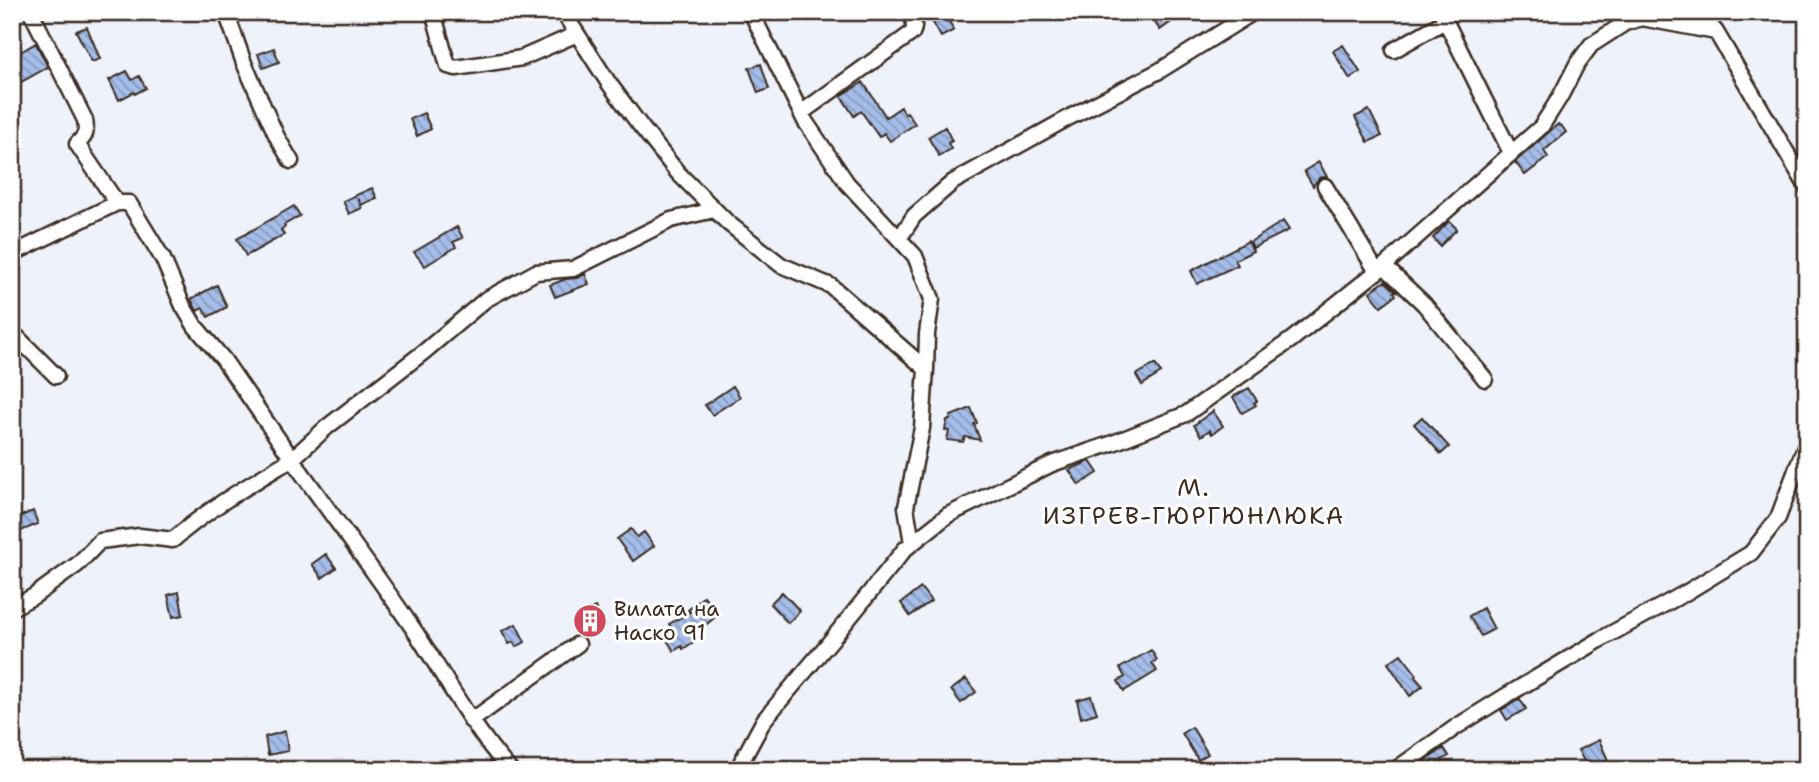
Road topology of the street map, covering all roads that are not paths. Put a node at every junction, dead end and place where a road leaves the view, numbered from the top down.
1 (32, 12) edge
2 (226, 12) edge
3 (563, 12) edge
4 (751, 12) edge
5 (909, 12) edge
6 (1249, 12) edge
7 (1700, 12) edge
8 (1645, 15) edge
9 (1443, 17) edge
10 (435, 19) dead end
11 (1716, 32) junction
12 (577, 34) junction
13 (1394, 50) dead end
14 (801, 113) junction
15 (1511, 153) junction
16 (292, 161) dead end
17 (1325, 186) dead end
18 (1807, 187) edge
19 (117, 203) junction
20 (715, 210) junction
21 (899, 239) junction
22 (12, 254) edge
23 (1381, 269) junction
24 (12, 335) edge
25 (926, 369) junction
26 (55, 376) dead end
27 (1485, 379) dead end
28 (1807, 441) edge
29 (292, 459) junction
30 (912, 543) junction
31 (12, 608) edge
32 (578, 644) dead end
33 (471, 721) junction
34 (510, 770) edge
35 (737, 770) edge
36 (1395, 770) edge

1 - 19 street
2 - 16 street
3 - 12 street
4 - 14 street
5 - 14 street
6 - 21 street
7 - 11 street
8 - 11 street
8 - 15 street
9 - 13 street
9 - 15 street
10 - 12 street
11 - 18 street
12 - 20 street
14 - 21 street
15 - 23 street
17 - 23 street
19 - 22 street
19 - 29 street
20 - 25 street
20 - 29 street
21 - 25 street
23 - 27 street
23 - 30 street
24 - 26 street
25 - 30 street
28 - 36 street
29 - 31 street
29 - 33 street
30 - 35 street
32 - 33 street
33 - 34 street

